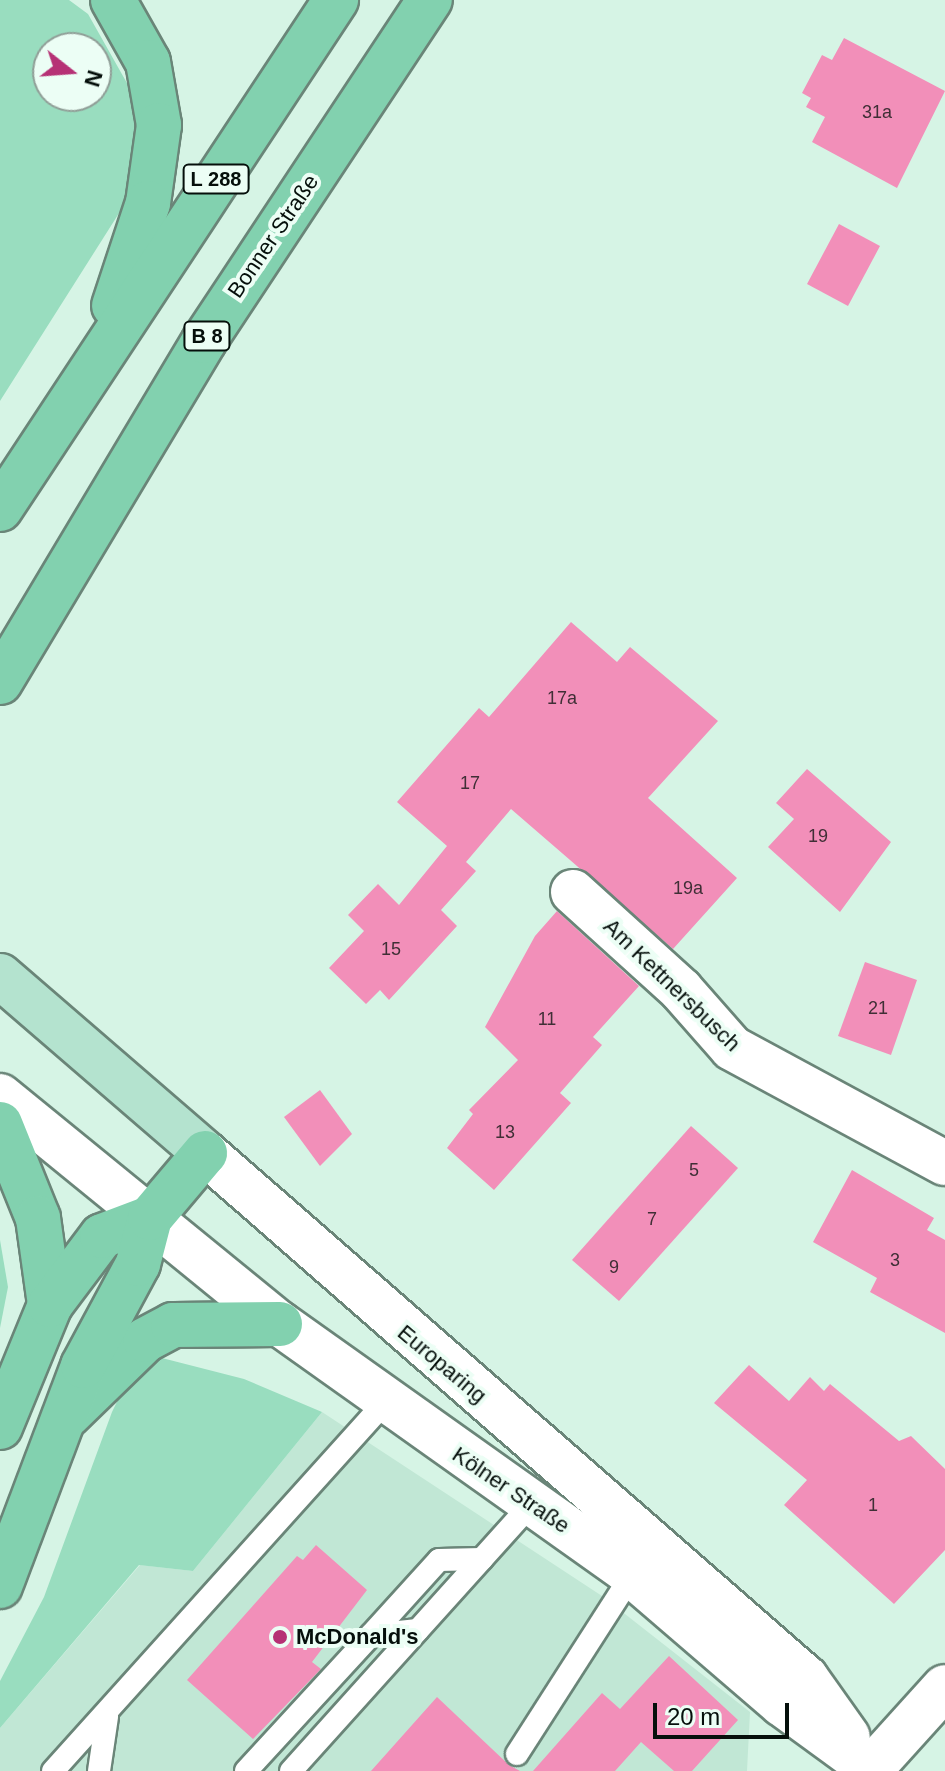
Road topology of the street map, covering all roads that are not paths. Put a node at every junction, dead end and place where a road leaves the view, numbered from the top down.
1 (113, 0) edge
2 (336, 0) edge
3 (430, 0) edge
4 (97, 357) junction
5 (0, 509) edge
6 (0, 682) edge
7 (573, 892) dead end
8 (0, 976) edge
9 (0, 1096) edge
10 (0, 1124) edge
11 (205, 1153) junction
12 (945, 1163) edge
13 (150, 1218) junction
14 (50, 1305) junction
15 (280, 1324) junction
16 (384, 1404) junction
17 (63, 1420) junction
18 (0, 1427) edge
19 (532, 1503) junction
20 (482, 1559) junction
21 (632, 1575) junction
22 (0, 1586) edge
23 (418, 1630) junction
24 (371, 1635) junction
25 (945, 1687) edge
26 (107, 1716) junction
27 (517, 1754) dead end
28 (868, 1770) edge
29 (53, 1771) edge
30 (99, 1771) edge
31 (246, 1771) edge
32 (291, 1771) edge

1 - 4 highway
2 - 4 highway, L 288
3 - 6 highway, Bonner Straße / B 8
4 - 5 highway, L 288
7 - 12 main road, Am Kettnersbusch
8 - 11 main road, Europaring
9 - 13 main road
10 - 14 highway
11 - 13 highway
11 - 28 main road, Europaring
13 - 14 highway
13 - 15 main road, Kölner Straße
13 - 17 highway
14 - 18 highway
15 - 16 main road, Kölner Straße
15 - 17 highway
16 - 19 main road, Kölner Straße
16 - 26 lane
17 - 22 highway
19 - 20 lane
19 - 21 main road, Kölner Straße
20 - 23 lane
20 - 24 lane
21 - 27 lane
21 - 28 main road, Kölner Straße
23 - 24 lane
23 - 32 lane
24 - 31 lane
25 - 28 main road
26 - 29 lane
26 - 30 lane

